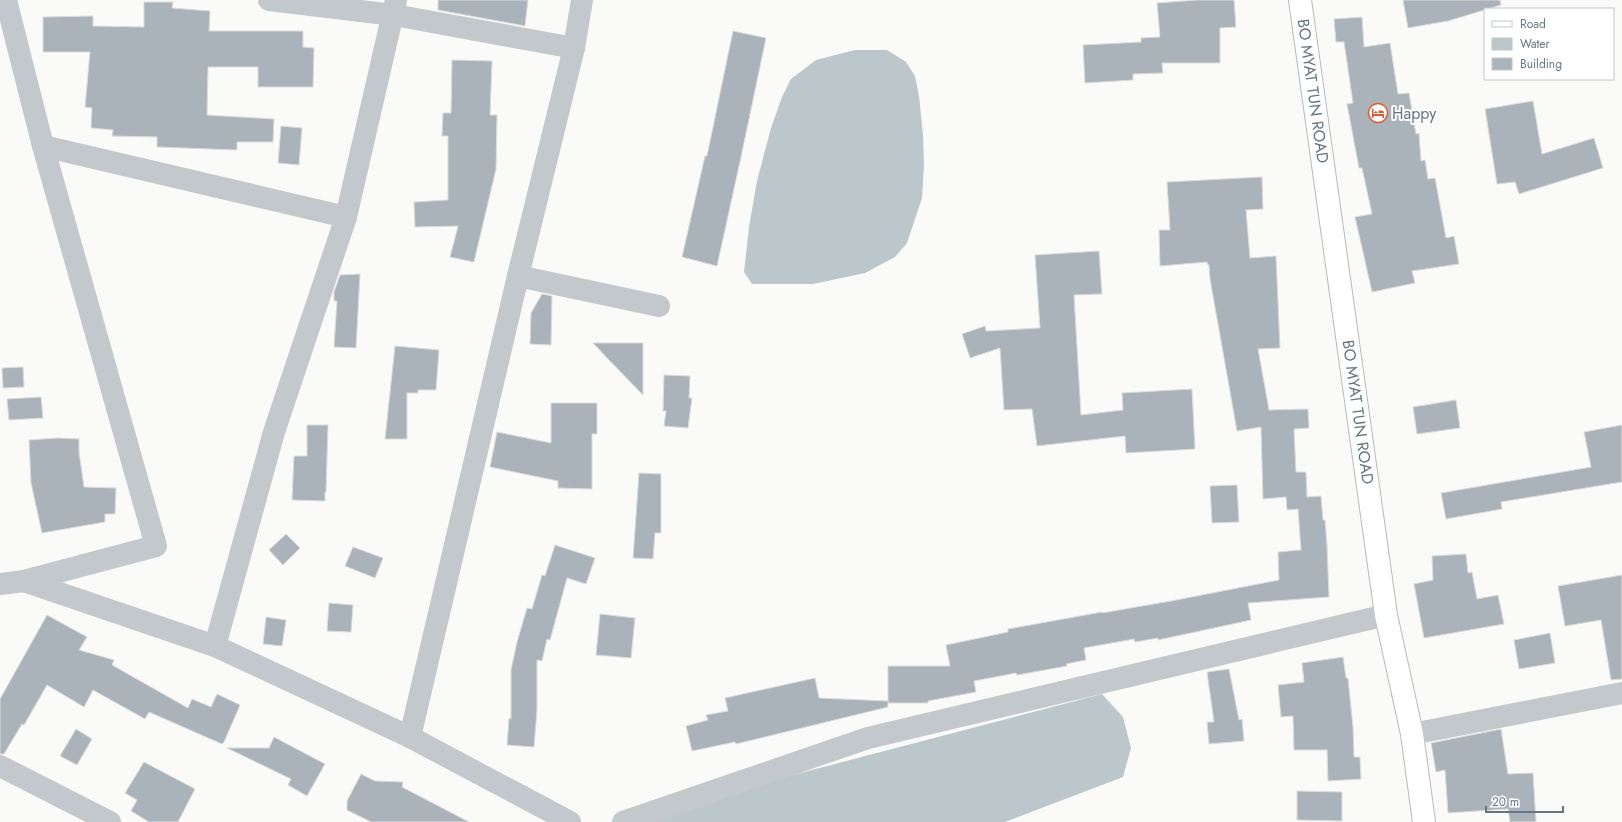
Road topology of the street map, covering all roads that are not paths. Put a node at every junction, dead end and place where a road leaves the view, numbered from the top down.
1 (6, 0) edge
2 (269, 0) edge
3 (582, 0) edge
4 (1300, 0) edge
5 (395, 8) edge
6 (574, 48) junction
7 (43, 146) junction
8 (346, 217) junction
9 (518, 276) junction
10 (659, 306) dead end
11 (24, 581) junction
12 (0, 584) edge
13 (1386, 615) junction
14 (215, 646) junction
15 (1622, 693) edge
16 (1412, 734) junction
17 (410, 737) junction
18 (0, 766) edge
19 (110, 822) edge
20 (570, 822) edge
21 (623, 822) edge
22 (1424, 822) edge

1 - 7 street
2 - 5 street
3 - 6 street
4 - 13 main road, BO MYAT TUN ROAD
5 - 6 street
5 - 8 street
6 - 9 street
7 - 8 street
7 - 11 street
8 - 14 street
9 - 10 street
9 - 17 street
11 - 12 street
11 - 14 street
13 - 16 main road, BO MYAT TUN ROAD
13 - 21 street
14 - 17 street
15 - 16 street
16 - 22 main road, BO MYAT TUN ROAD
17 - 20 street
18 - 19 street

